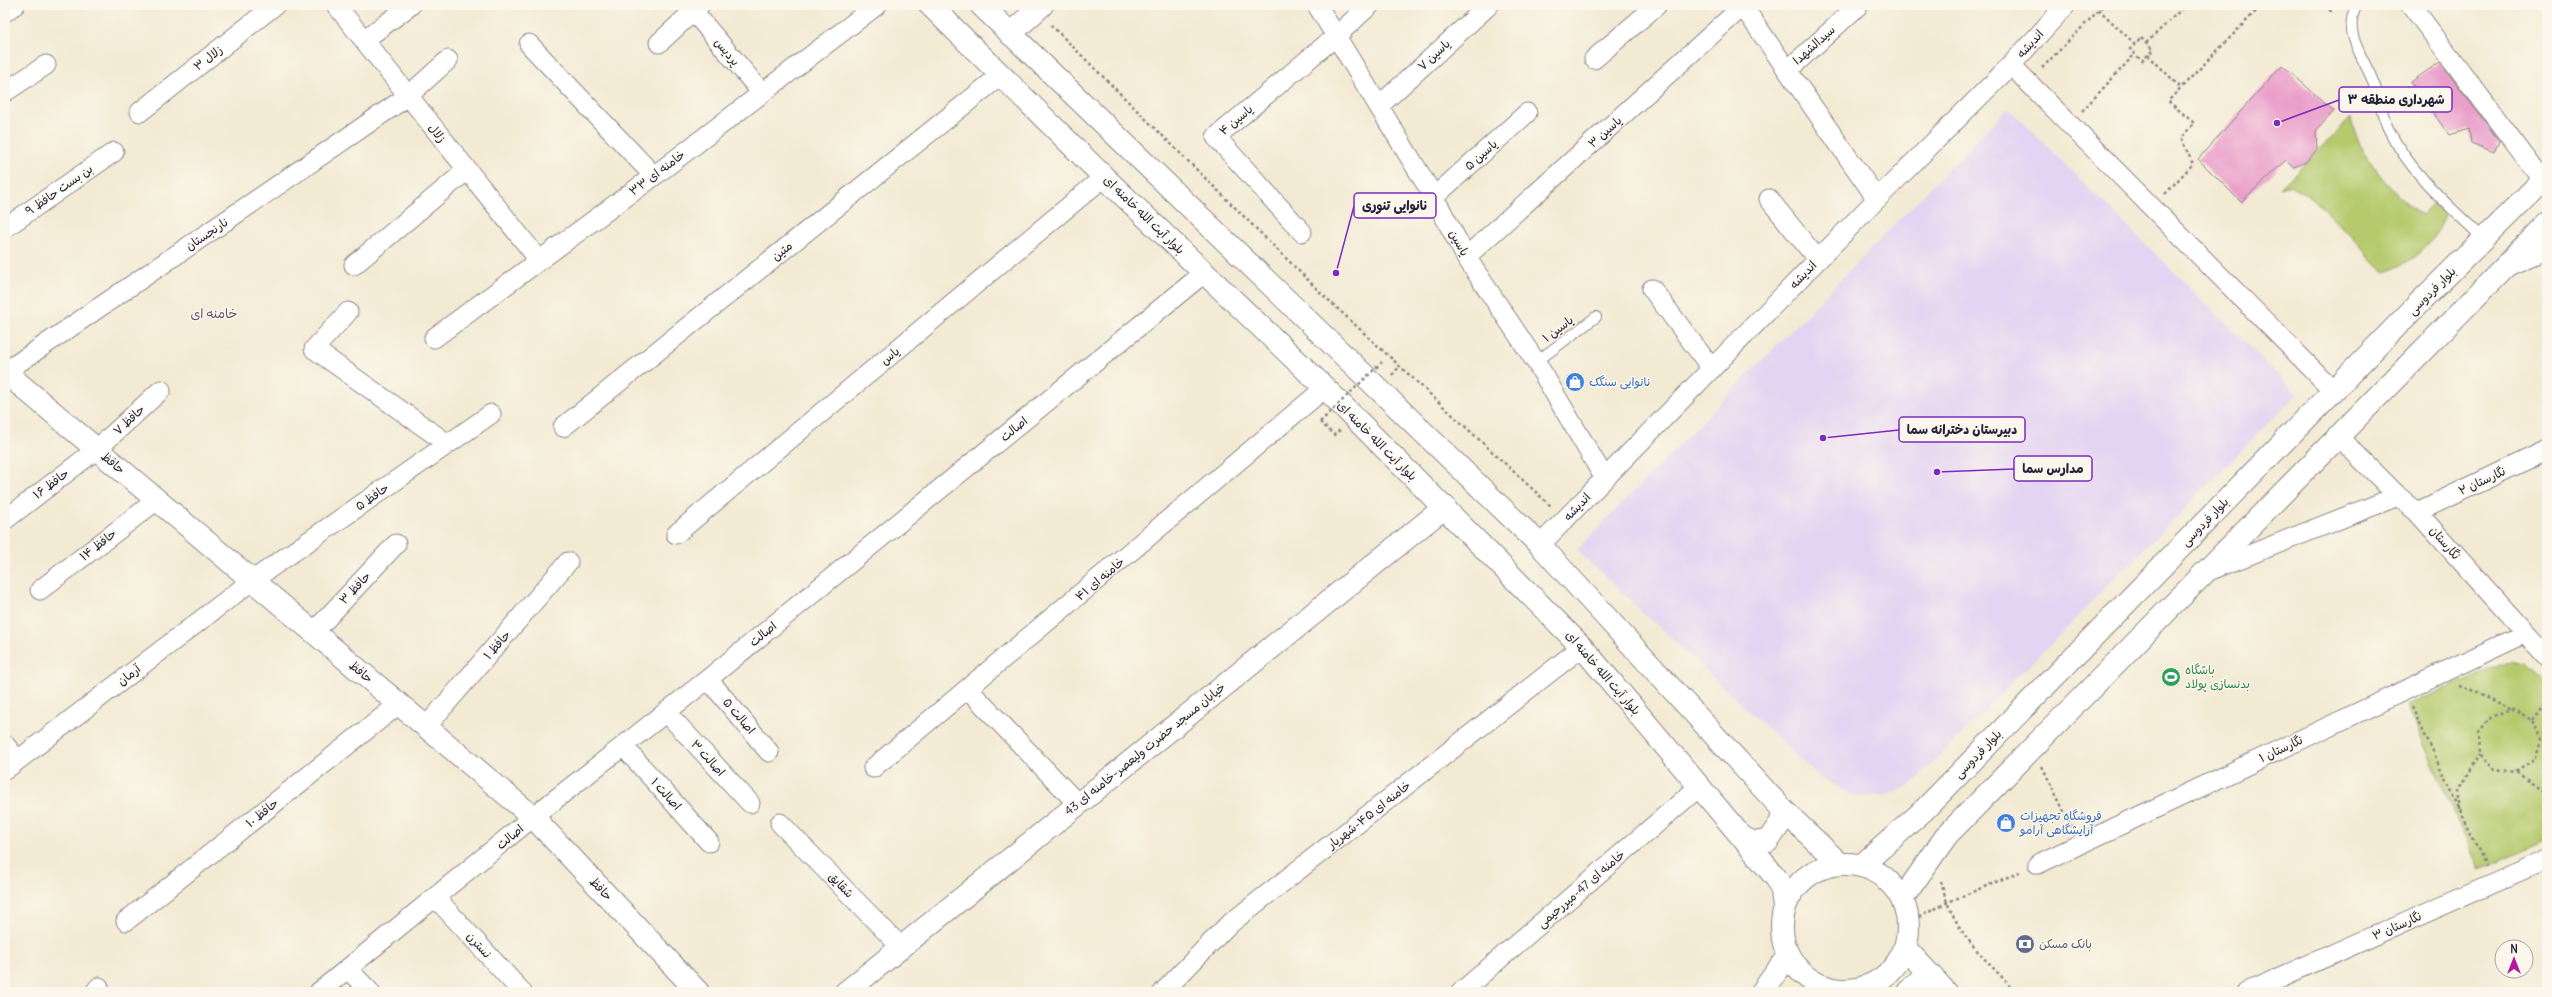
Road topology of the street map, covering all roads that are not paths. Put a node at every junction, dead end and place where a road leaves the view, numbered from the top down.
1 (15, 5) edge
2 (275, 5) edge
3 (336, 5) edge
4 (411, 5) edge
5 (877, 5) edge
6 (930, 5) edge
7 (982, 5) edge
8 (1317, 5) edge
9 (1370, 5) edge
10 (1489, 5) edge
11 (1656, 5) edge
12 (1859, 5) edge
13 (2066, 5) edge
14 (2357, 5) edge
15 (2411, 5) edge
16 (1742, 6) edge
17 (696, 8) edge
18 (1039, 8) edge
19 (5, 12) edge
20 (1010, 34) junction
21 (1336, 36) junction
22 (364, 40) junction
23 (659, 43) dead end
24 (529, 44) dead end
25 (1594, 59) dead end
26 (448, 60) dead end
27 (46, 65) dead end
28 (2011, 65) junction
29 (1788, 70) junction
30 (1001, 75) junction
31 (5, 92) edge
32 (762, 93) junction
33 (408, 96) junction
34 (1379, 106) junction
35 (140, 112) dead end
36 (1527, 113) dead end
37 (114, 152) dead end
38 (467, 170) junction
39 (654, 176) junction
40 (1104, 177) junction
41 (2545, 179) edge
42 (1434, 197) junction
43 (1877, 198) junction
44 (1770, 199) dead end
45 (2547, 224) edge
46 (5, 228) edge
47 (1302, 232) dead end
48 (2484, 239) junction
49 (2547, 249) edge
50 (1466, 257) junction
51 (539, 260) junction
52 (1818, 260) junction
53 (354, 265) dead end
54 (2502, 268) junction
55 (1204, 273) junction
56 (1652, 289) dead end
57 (348, 312) dead end
58 (1596, 317) dead end
59 (434, 338) dead end
60 (1536, 362) junction
61 (1712, 369) junction
62 (5, 372) edge
63 (1325, 388) junction
64 (161, 390) dead end
65 (2334, 391) junction
66 (491, 414) dead end
67 (563, 427) dead end
68 (2337, 435) junction
69 (448, 444) junction
70 (97, 449) junction
71 (2547, 450) edge
72 (1605, 479) junction
73 (2398, 496) junction
74 (157, 500) junction
75 (1445, 507) junction
76 (2417, 512) junction
77 (5, 520) edge
78 (676, 534) dead end
79 (396, 544) dead end
80 (1540, 545) junction
81 (568, 562) dead end
82 (2201, 574) junction
83 (252, 580) junction
84 (40, 590) dead end
85 (314, 632) junction
86 (2524, 634) junction
87 (1582, 647) junction
88 (2546, 656) edge
89 (708, 679) junction
90 (969, 690) junction
91 (399, 704) junction
92 (667, 713) junction
93 (426, 727) junction
94 (5, 745) edge
95 (624, 747) junction
96 (769, 752) dead end
97 (12, 765) edge
98 (873, 768) dead end
99 (1700, 786) junction
100 (750, 803) dead end
101 (1078, 804) junction
102 (1783, 810) junction
103 (533, 817) junction
104 (780, 823) dead end
105 (1741, 836) junction
106 (709, 842) dead end
107 (2547, 859) edge
108 (2038, 864) road end
109 (1850, 865) junction
110 (436, 898) junction
111 (1902, 899) junction
112 (1784, 908) junction
113 (126, 921) dead end
114 (902, 947) junction
115 (1905, 948) junction
116 (1788, 956) junction
117 (348, 969) junction
118 (1939, 985) edge
119 (1880, 988) edge
120 (1820, 990) edge
121 (319, 992) edge
122 (370, 992) edge
123 (522, 992) edge
124 (698, 992) edge
125 (846, 992) edge
126 (1163, 992) edge
127 (1461, 992) edge
128 (1762, 992) edge
129 (1908, 992) edge
130 (2247, 992) edge

1 - 19 street
2 - 35 street, ۳ زلال
3 - 22 street, زلال
4 - 22 street
5 - 32 street, خامنه ای ۳۳
6 - 30 main road, بلوار آیت الله خامنه ای
7 - 20 main road
8 - 21 street, یاسین
9 - 21 street
10 - 34 street, یاسین ۷
11 - 25 street
12 - 29 street, سیدالشهدا
13 - 28 street, اندیشه
14 - 48 lane
15 - 41 street
16 - 29 street
16 - 50 street, یاسین ۳
17 - 23 street
17 - 32 street, پردیس
18 - 20 main road
20 - 80 main road
21 - 34 street, یاسین
21 - 47 street, یاسین ۴
22 - 33 street, زلال
24 - 39 street
26 - 33 street, نارنجستان
27 - 31 street
28 - 43 street, اندیشه
28 - 65 street
29 - 43 street
30 - 40 main road, بلوار آیت الله خامنه ای
30 - 67 street, متین
32 - 39 street, خامنه ای ۳۳
33 - 38 street, زلال
33 - 62 street, نارنجستان
34 - 42 street, یاسین
36 - 42 street, یاسین ۵
37 - 46 street, بن بست حافظ ۹
38 - 51 street, زلال
38 - 53 street
39 - 51 street, خامنه ای ۳۳
40 - 55 main road, بلوار آیت الله خامنه ای
40 - 78 street, یاس
41 - 48 main road, بلوار فردوسی
42 - 50 street, یاسین
43 - 52 street, اندیشه
44 - 52 street
45 - 54 main road
48 - 65 main road, بلوار فردوسی
49 - 54 street
50 - 60 street, یاسین
51 - 59 street, خامنه ای ۳۳
52 - 61 street, اندیشه
54 - 68 main road
55 - 63 main road, بلوار آیت الله خامنه ای
55 - 89 street, اصالت
56 - 61 street
57 - 69 street
58 - 60 lane, یاسین ۱
60 - 72 street, یاسین
61 - 72 street, اندیشه
62 - 70 main road, حافظ
63 - 75 main road, بلوار آیت الله خامنه ای
63 - 90 street, خامنه ای ۴۱
64 - 70 street, حافظ ۷
65 - 109 main road, بلوار فردوسی
66 - 69 street, حافظ ۵
68 - 73 street, نگارستان
68 - 82 main road
69 - 83 street, حافظ ۵
70 - 74 main road, حافظ
70 - 77 street, حافظ ۱۶
71 - 76 street, نگارستان ۲
72 - 80 street, اندیشه
73 - 76 street, نگارستان
73 - 82 street
74 - 83 main road, حافظ
74 - 84 street, حافظ ۱۴
75 - 87 main road, بلوار آیت الله خامنه ای
75 - 101 main road, خیابان مسجد حضرت ولیعصر-خامنه ای 43
76 - 86 street, نگارستان
79 - 85 street, حافظ ۳
80 - 102 main road
81 - 93 street, حافظ ۱
82 - 111 main road
83 - 85 main road, حافظ
83 - 97 street, آرمان
85 - 91 main road, حافظ
86 - 88 street, نگارستان
86 - 108 street, نگارستان ۱
87 - 99 main road, بلوار آیت الله خامنه ای
87 - 126 street, خامنه ای ۴۵-شهریار
89 - 92 street, اصالت
89 - 96 street, اصالت ۵
90 - 98 street, خامنه ای ۴۱
90 - 101 street
91 - 93 main road, حافظ
91 - 113 street, حافظ ۱۰
92 - 95 street, اصالت
92 - 100 street, اصالت ۳
93 - 103 main road, حافظ
94 - 97 street
95 - 103 street, اصالت
95 - 106 street, اصالت ۱
99 - 105 main road, بلوار آیت الله خامنه ای
99 - 127 street, خامنه ای 47-میررحیمی
101 - 114 main road, خیابان مسجد حضرت ولیعصر-خامنه ای 43
102 - 105 main road
102 - 109 main road
103 - 110 street, اصالت
103 - 124 main road, حافظ
104 - 114 street, شقایق
105 - 112 main road, بلوار آیت الله خامنه ای
107 - 130 street, نگارستان ۳
109 - 111 main road
109 - 112 main road
110 - 117 street, اصالت
110 - 123 street, نسترن
111 - 115 main road
112 - 116 main road
114 - 125 main road, خیابان مسجد حضرت ولیعصر-خامنه ای 43
115 - 118 main road
115 - 119 main road
116 - 120 main road
116 - 128 main road
117 - 121 street, اصالت
117 - 122 street
118 - 129 main road
119 - 120 main road

